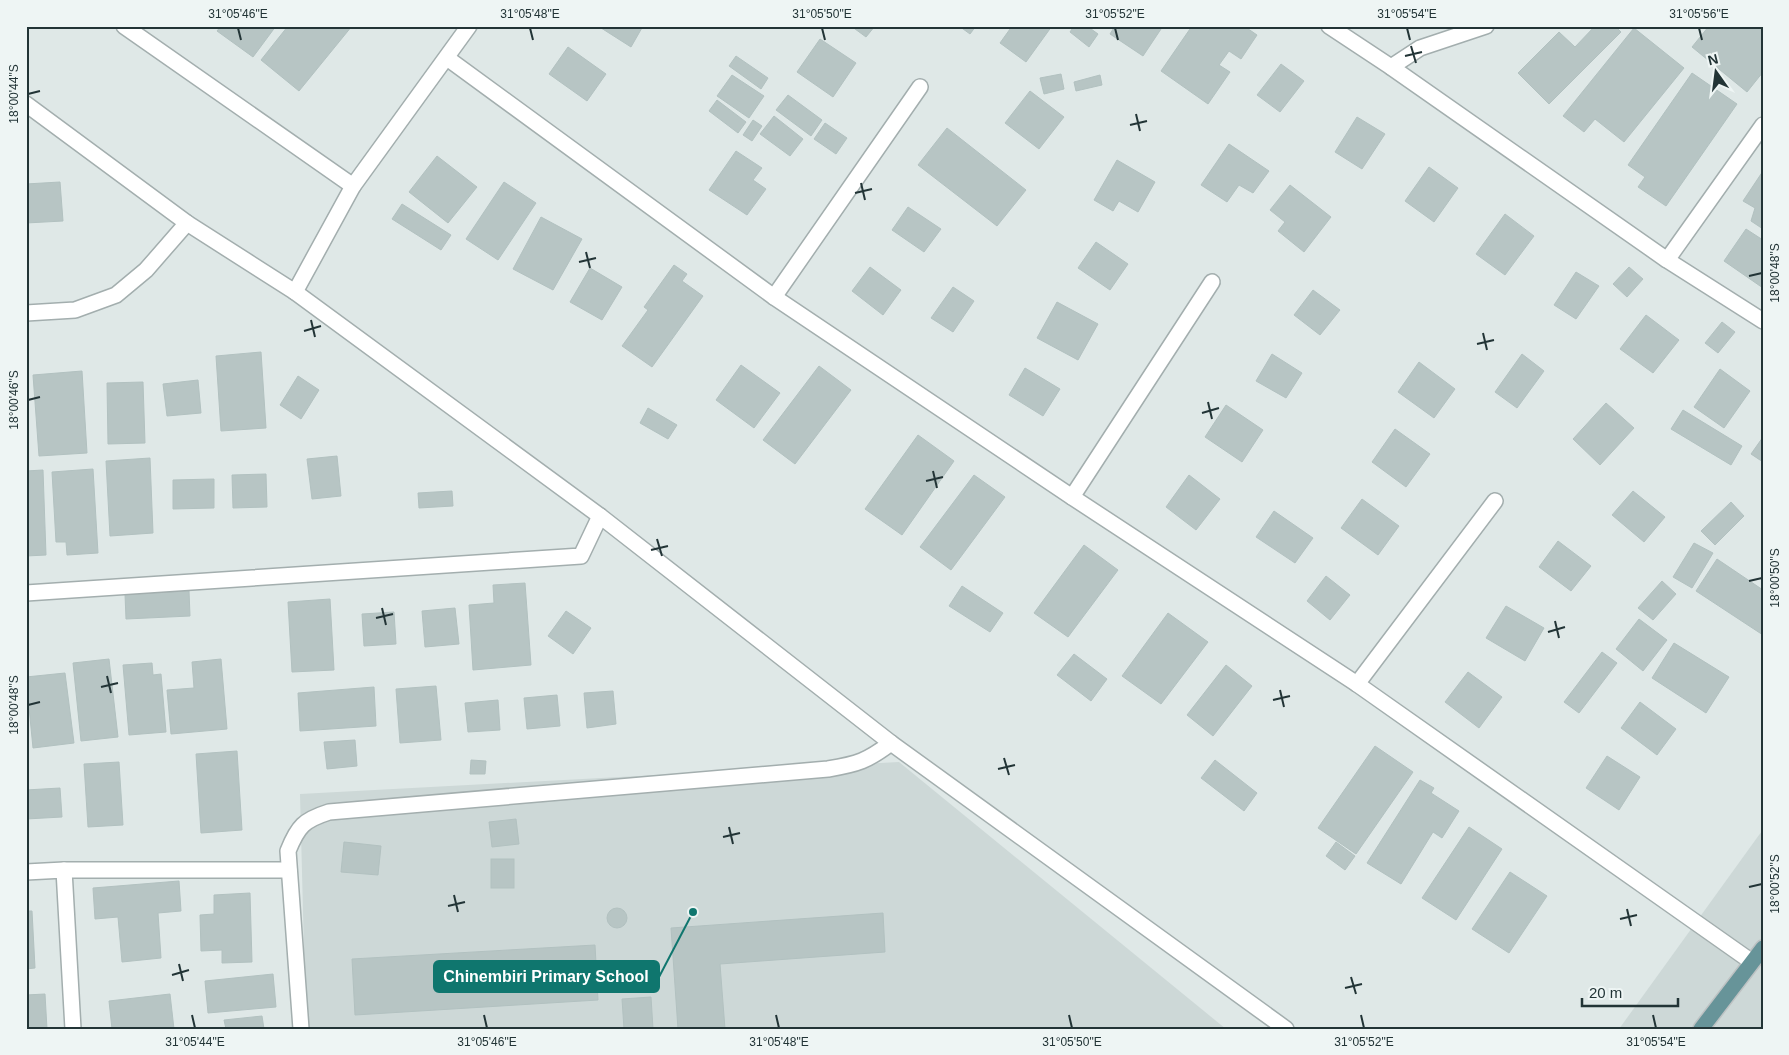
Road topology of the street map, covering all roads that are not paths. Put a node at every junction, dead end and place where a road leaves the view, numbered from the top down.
1 (124, 26) edge
2 (469, 26) edge
3 (1329, 26) edge
4 (1486, 26) edge
5 (447, 58) junction
6 (1391, 66) junction
7 (920, 86) dead end
8 (26, 104) edge
9 (1763, 125) edge
10 (353, 186) junction
11 (187, 223) junction
12 (1667, 260) junction
13 (1212, 282) dead end
14 (295, 292) junction
15 (774, 297) junction
16 (26, 313) edge
17 (1763, 321) edge
18 (1072, 498) junction
19 (1495, 501) dead end
20 (600, 516) junction
21 (26, 593) edge
22 (1357, 684) junction
23 (892, 743) junction
24 (64, 870) junction
25 (289, 870) junction
26 (26, 872) edge
27 (1763, 948) edge
28 (1752, 962) junction
29 (74, 1029) edge
30 (301, 1029) edge
31 (1286, 1029) edge
32 (1701, 1029) edge

1 - 10 street
2 - 5 street
3 - 6 street
4 - 6 street
5 - 10 street
5 - 15 street
6 - 12 street
7 - 15 street
8 - 11 street
9 - 12 street
10 - 14 street
11 - 14 street
11 - 16 street
12 - 17 street
13 - 18 street
14 - 20 street
15 - 18 street
18 - 22 street
19 - 22 street
20 - 21 street
20 - 23 street
22 - 28 street
23 - 25 street
23 - 31 street
24 - 25 street
24 - 26 street
24 - 29 street
25 - 30 street
27 - 28 main road
28 - 32 main road

